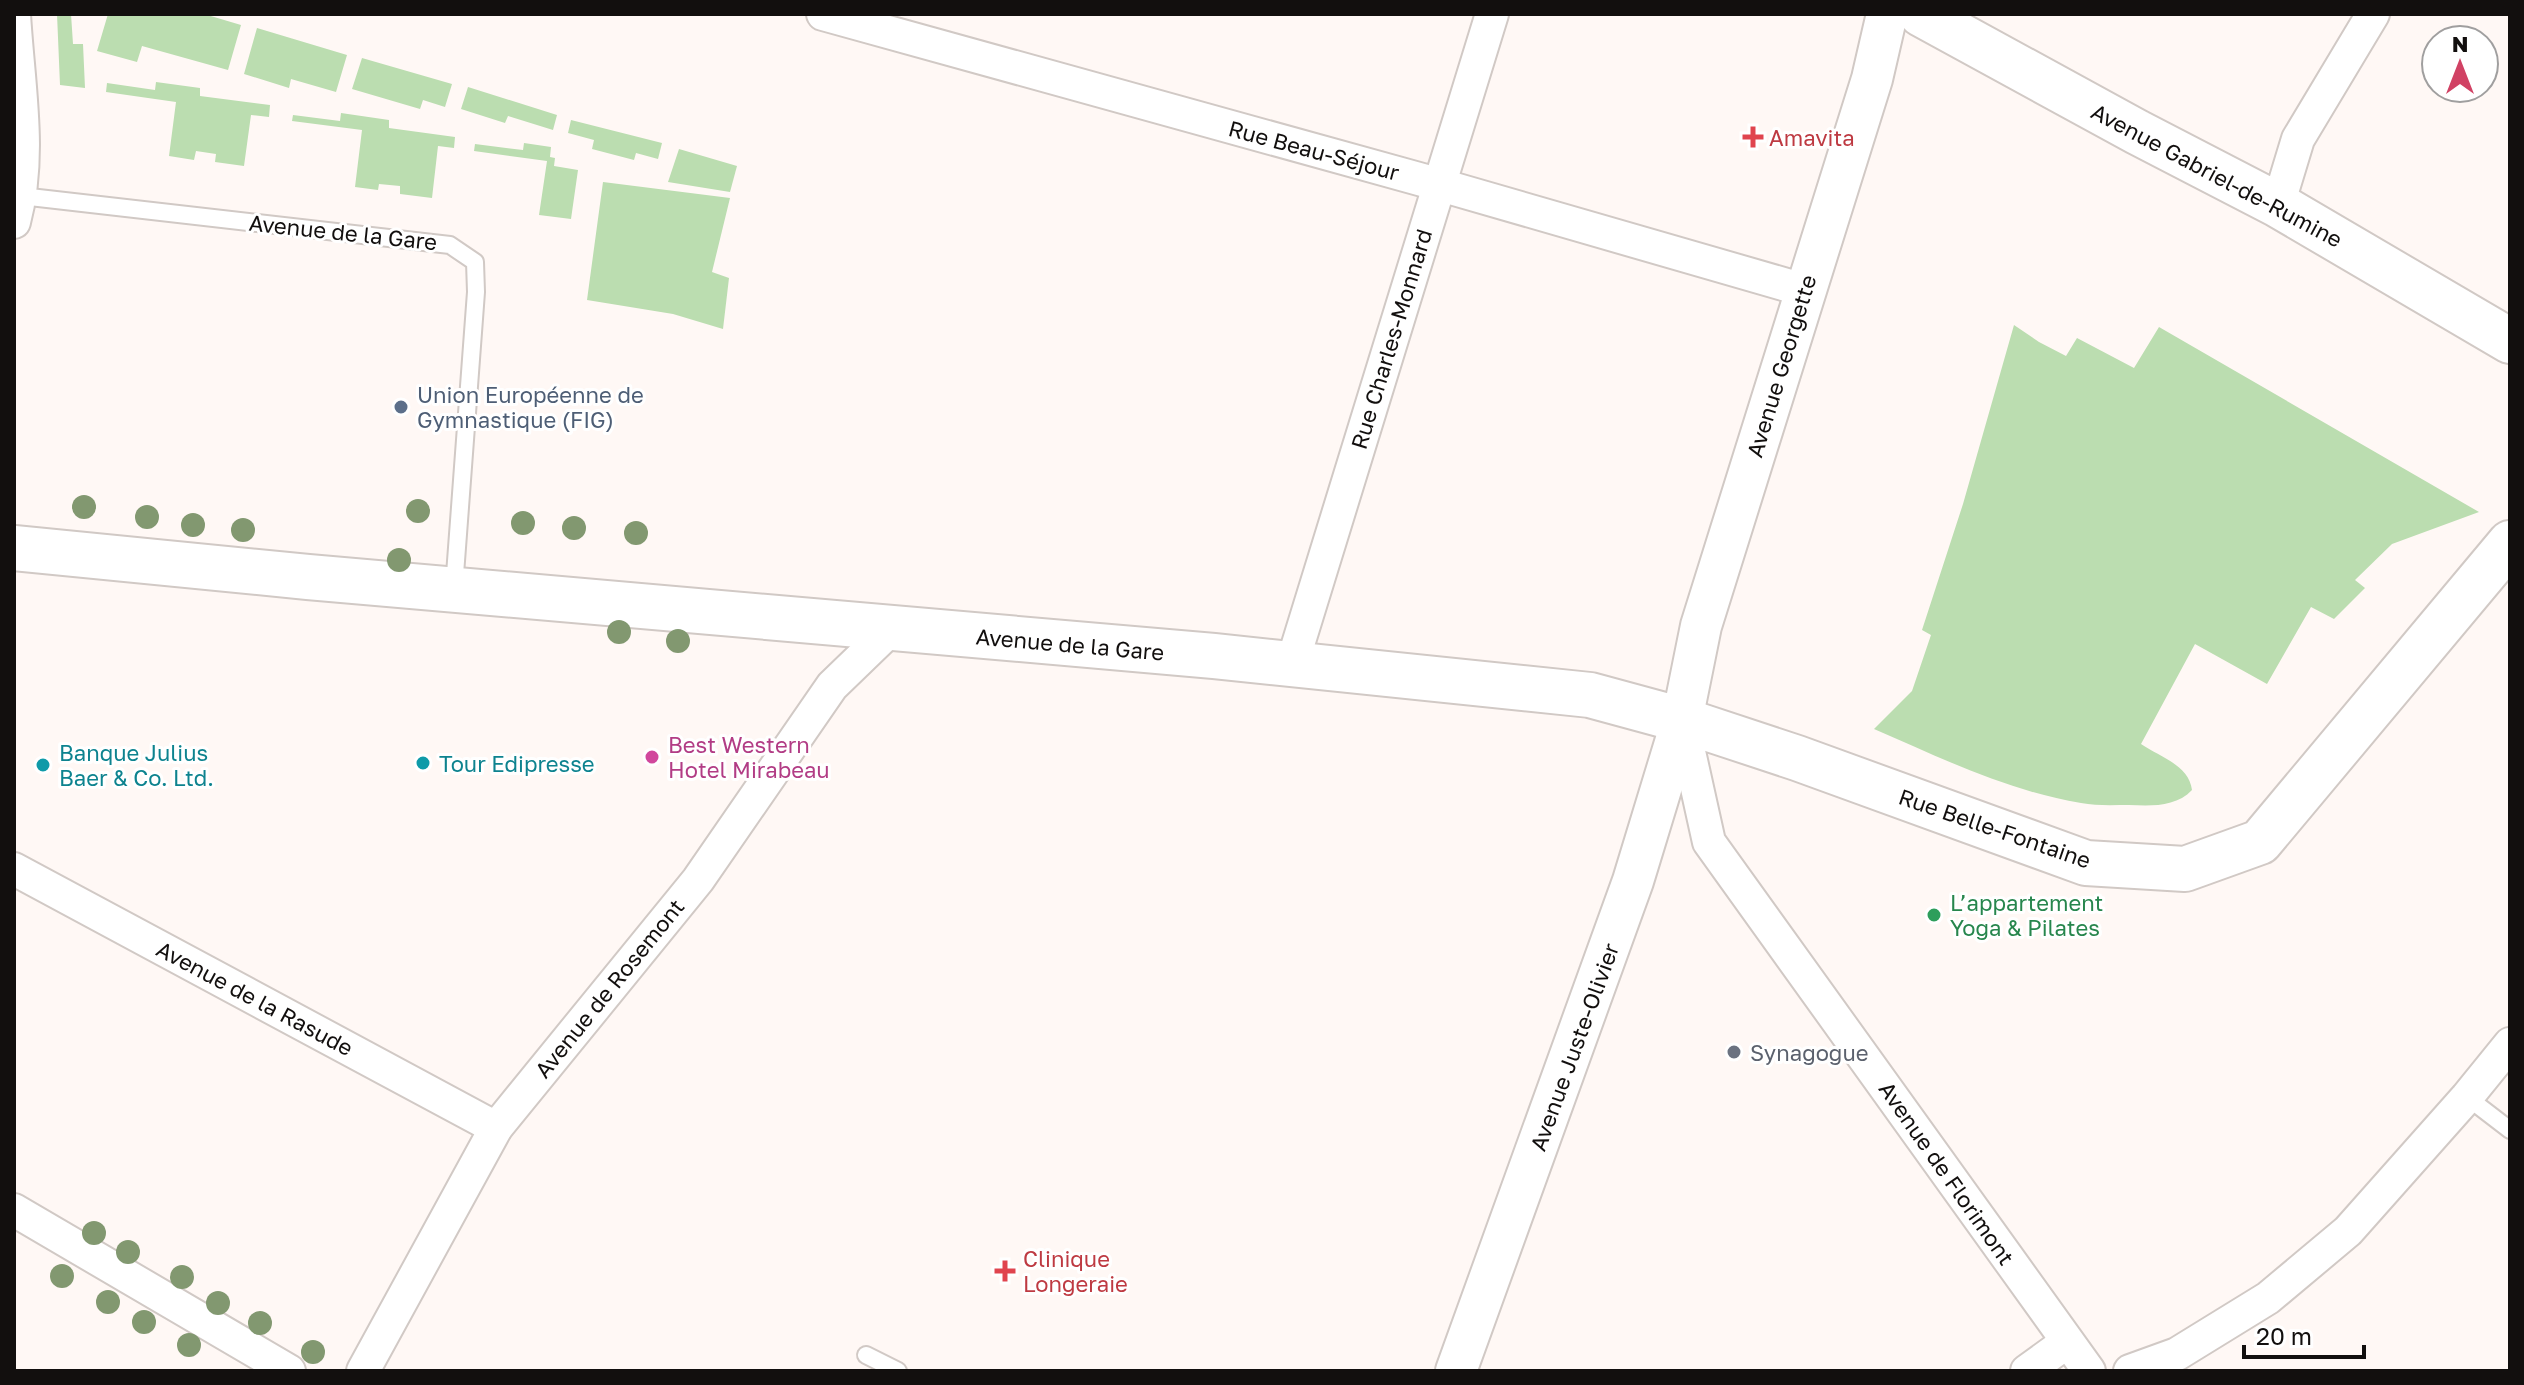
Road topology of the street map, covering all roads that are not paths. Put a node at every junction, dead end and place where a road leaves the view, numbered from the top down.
1 (14, 14) edge
2 (823, 14) edge
3 (1492, 14) edge
4 (1887, 14) edge
5 (1921, 14) edge
6 (2373, 14) edge
7 (870, 20) edge
8 (19, 160) edge
9 (1437, 184) junction
10 (2278, 205) junction
11 (17, 209) edge
12 (1804, 290) junction
13 (2510, 341) edge
14 (2510, 543) edge
15 (14, 548) edge
16 (453, 590) junction
17 (891, 629) junction
18 (1292, 664) junction
19 (1682, 720) junction
20 (14, 869) edge
21 (2510, 1044) edge
22 (2467, 1097) junction
23 (496, 1128) junction
24 (2510, 1130) edge
25 (14, 1210) edge
26 (2067, 1342) junction
27 (866, 1355) dead end
28 (289, 1371) edge
29 (363, 1371) edge
30 (898, 1371) edge
31 (1456, 1371) edge
32 (2027, 1371) edge
33 (2089, 1371) edge
34 (2130, 1371) edge

1 - 8 street
2 - 7 street, Rue Beau-Séjour
3 - 9 street, Rue Charles-Monnard
4 - 12 street, Avenue Georgette
5 - 10 main road, Avenue Gabriel-de-Rumine
6 - 10 street
7 - 9 street, Rue Beau-Séjour
8 - 11 street
9 - 12 street, Rue Beau-Séjour
9 - 18 street, Rue Charles-Monnard
10 - 13 main road, Avenue Gabriel-de-Rumine
11 - 16 lane, Avenue de la Gare
12 - 19 street, Avenue Georgette
14 - 19 main road, Rue Belle-Fontaine
15 - 16 main road, Avenue de la Gare
16 - 17 main road, Avenue de la Gare
17 - 18 main road, Avenue de la Gare
17 - 23 street, Avenue de Rosemont
18 - 19 main road, Avenue de la Gare
19 - 26 street, Avenue de Florimont
19 - 31 street, Avenue Juste-Olivier
20 - 23 street, Avenue de la Rasude
21 - 22 street
22 - 24 lane
22 - 34 street
23 - 29 street, Avenue de Rosemont
25 - 28 street
26 - 32 street
26 - 33 street, Avenue de Florimont
27 - 30 lane

